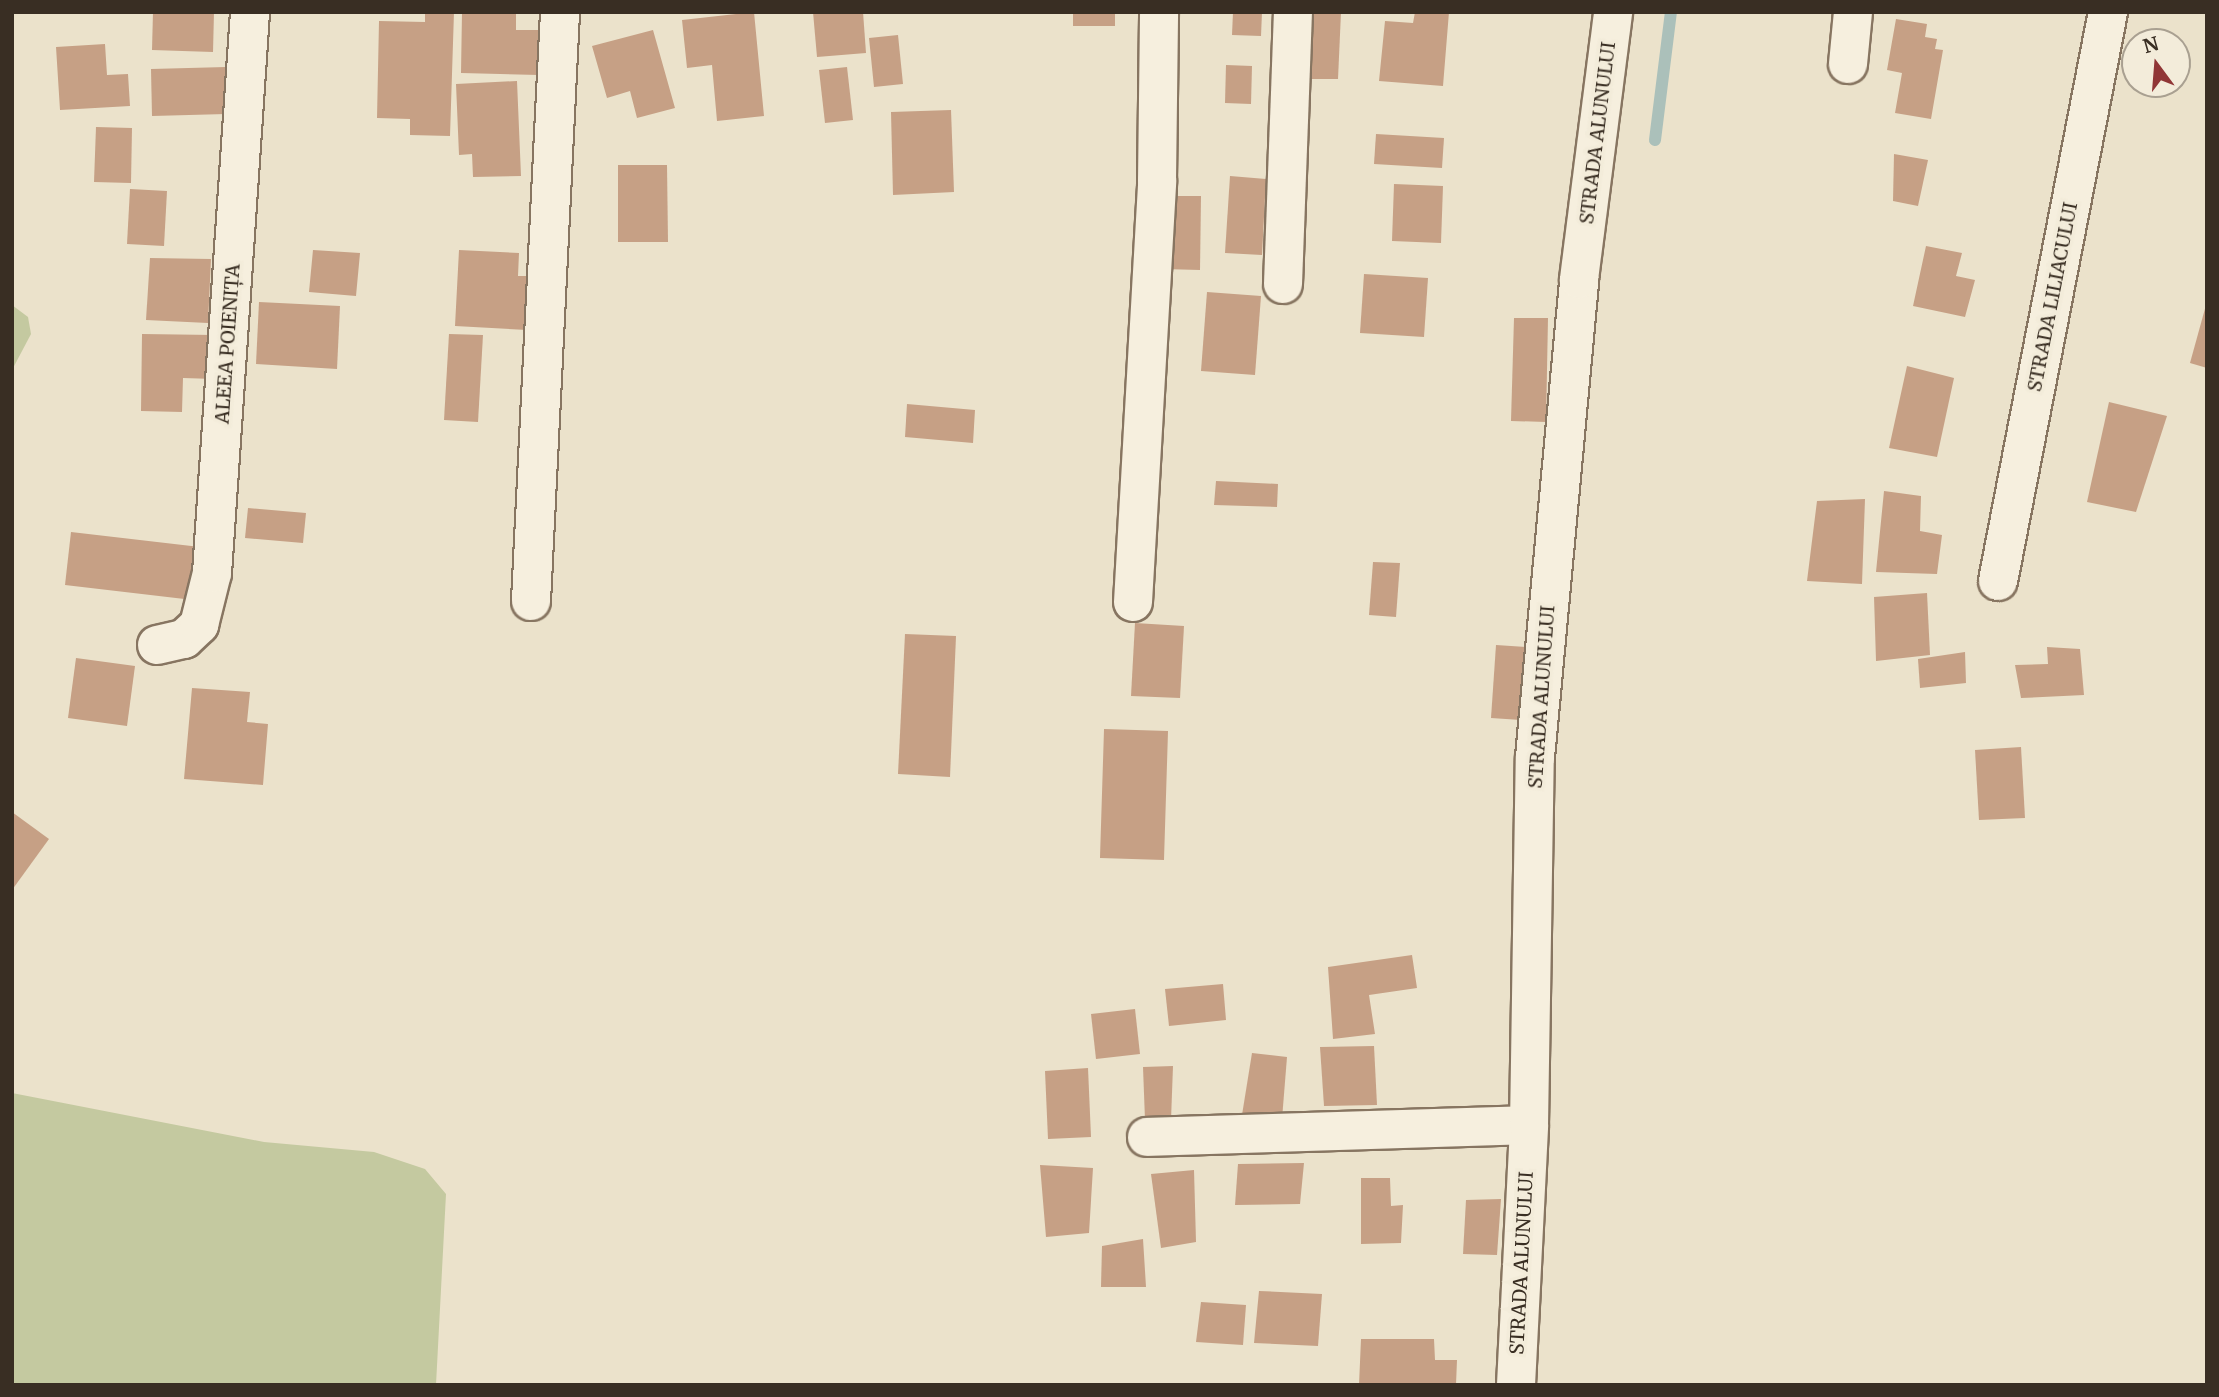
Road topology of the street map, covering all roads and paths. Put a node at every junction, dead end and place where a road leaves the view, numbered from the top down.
1 (250, 12) edge
2 (560, 12) edge
3 (1158, 12) edge
4 (1293, 12) edge
5 (1613, 12) edge
6 (1853, 12) edge
7 (2108, 12) edge
8 (1848, 64) dead end
9 (1283, 284) dead end
10 (1998, 581) dead end
11 (531, 601) dead end
12 (1133, 602) dead end
13 (157, 646) dead end
14 (1529, 1125) junction
15 (1147, 1137) dead end
16 (1516, 1385) edge

1 - 13 street, ALEEA POIENIȚA
2 - 11 street
3 - 12 street
4 - 9 street
5 - 14 street, STRADA ALUNULUI
6 - 8 street
7 - 10 street, STRADA LILIACULUI
14 - 15 street
14 - 16 street, STRADA ALUNULUI

